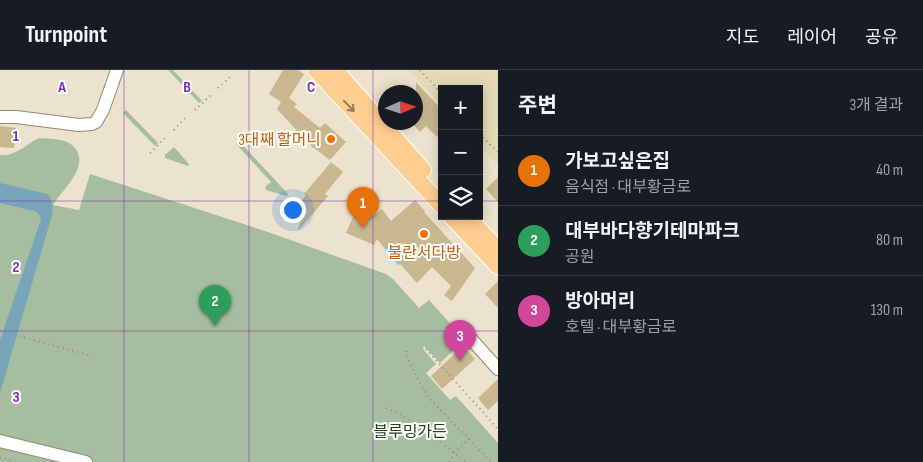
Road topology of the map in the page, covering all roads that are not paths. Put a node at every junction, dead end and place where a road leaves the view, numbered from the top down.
1 (116, 70) edge
2 (316, 70) edge
3 (335, 70) edge
4 (0, 117) edge
5 (438, 186) edge
6 (438, 202) edge
7 (456, 220) edge
8 (471, 220) edge
9 (498, 250) edge
10 (498, 266) edge
11 (463, 330) dead end
12 (498, 369) edge
13 (0, 441) edge
14 (86, 462) edge

1 - 4 street
2 -> 6 main road
3 - 5 main road
7 - 10 main road
8 - 9 main road
11 - 12 street
13 - 14 street

